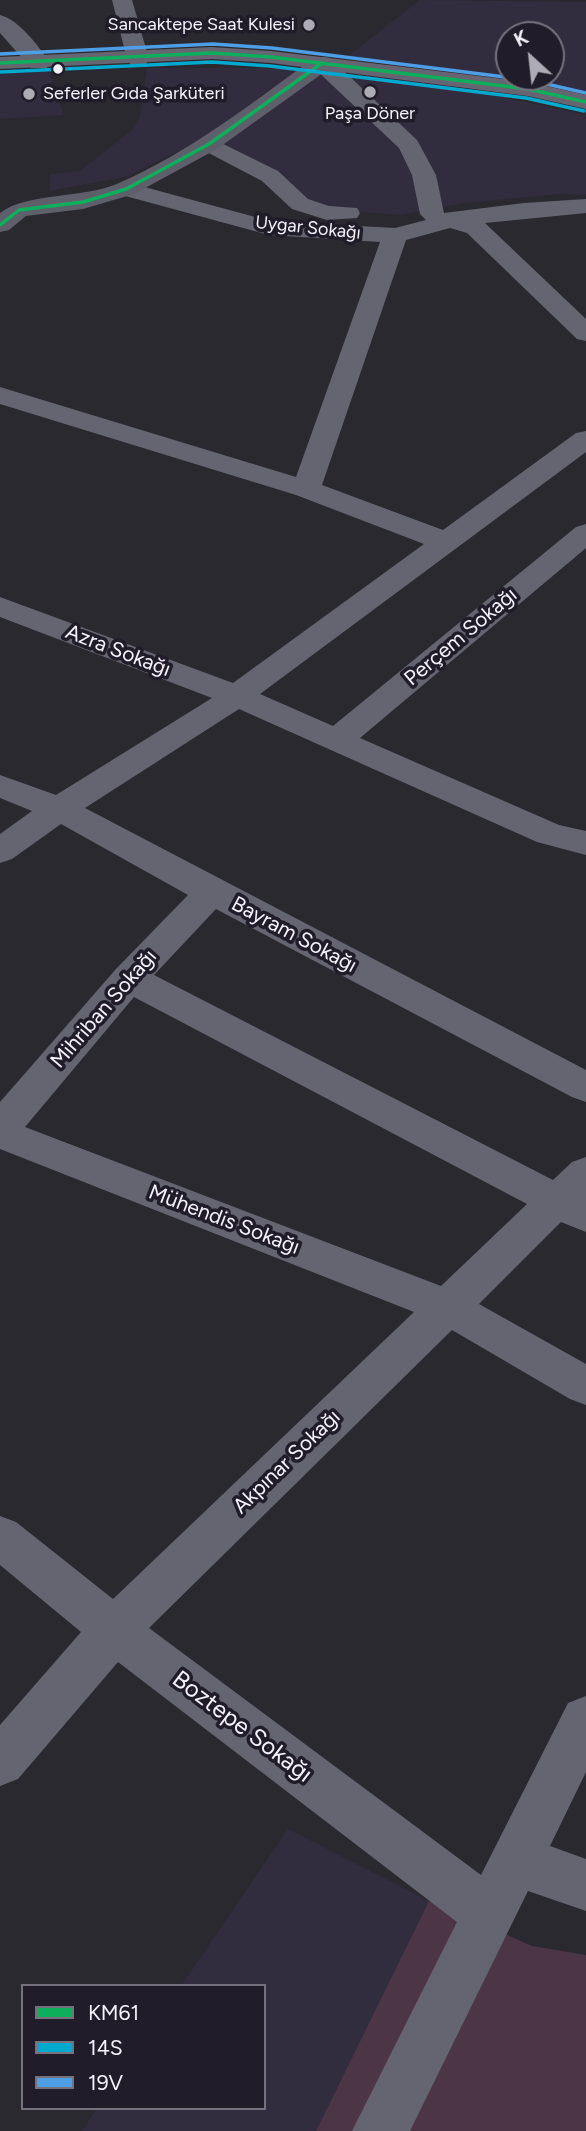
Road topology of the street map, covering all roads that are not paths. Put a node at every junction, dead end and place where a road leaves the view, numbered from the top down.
1 (122, 0) edge
2 (0, 21) edge
3 (138, 59) junction
4 (0, 63) edge
5 (39, 63) junction
6 (322, 64) junction
7 (586, 102) edge
8 (209, 144) junction
9 (126, 189) junction
10 (586, 206) edge
11 (441, 218) junction
12 (0, 225) edge
13 (395, 235) junction
14 (586, 333) edge
15 (6, 404) edge
16 (586, 439) edge
17 (306, 489) junction
18 (586, 533) edge
19 (446, 542) junction
20 (0, 606) edge
21 (237, 696) junction
22 (337, 741) junction
23 (0, 786) edge
24 (59, 809) junction
25 (586, 843) edge
26 (0, 851) edge
27 (212, 892) junction
28 (129, 978) junction
29 (586, 1087) edge
30 (0, 1131) edge
31 (586, 1173) edge
32 (570, 1209) edge
33 (448, 1307) junction
34 (586, 1386) edge
35 (0, 1537) edge
36 (114, 1630) junction
37 (586, 1720) edge
38 (0, 1762) edge
39 (514, 1860) junction
40 (586, 1885) edge
41 (488, 1913) junction
42 (380, 2131) edge

1 - 3 street
2 - 5 street
3 - 5 main road
3 - 6 main road
4 - 5 main road
6 - 7 main road
6 - 8 main road
6 - 11 street
8 - 9 main road
8 - 11 street
9 - 12 main road
9 - 13 street, Uygar Sokağı
10 - 11 street
11 - 13 street, Uygar Sokağı
11 - 14 street
13 - 17 street
15 - 17 street
16 - 19 street
17 - 19 street
18 - 22 street, Perçem Sokağı
19 - 21 street
20 - 21 street, Azra Sokağı
21 - 22 street, Azra Sokağı
21 - 24 street
22 - 25 street, Azra Sokağı
23 - 24 street, Bayram Sokağı
24 - 26 street
24 - 27 street, Bayram Sokağı
27 - 28 street, Mihriban Sokağı
27 - 29 street, Bayram Sokağı
28 - 30 street, Mihriban Sokağı
28 - 32 street
30 - 33 street, Mühendis Sokağı
31 - 32 street, Akpınar Sokağı
32 - 33 street, Akpınar Sokağı
33 - 34 street, Mühendis Sokağı
33 - 36 street, Akpınar Sokağı
35 - 36 street, Boztepe Sokağı
36 - 38 street, Akpınar Sokağı
36 - 41 street, Boztepe Sokağı
37 - 39 street
39 - 40 street
39 - 41 street
41 - 42 street

